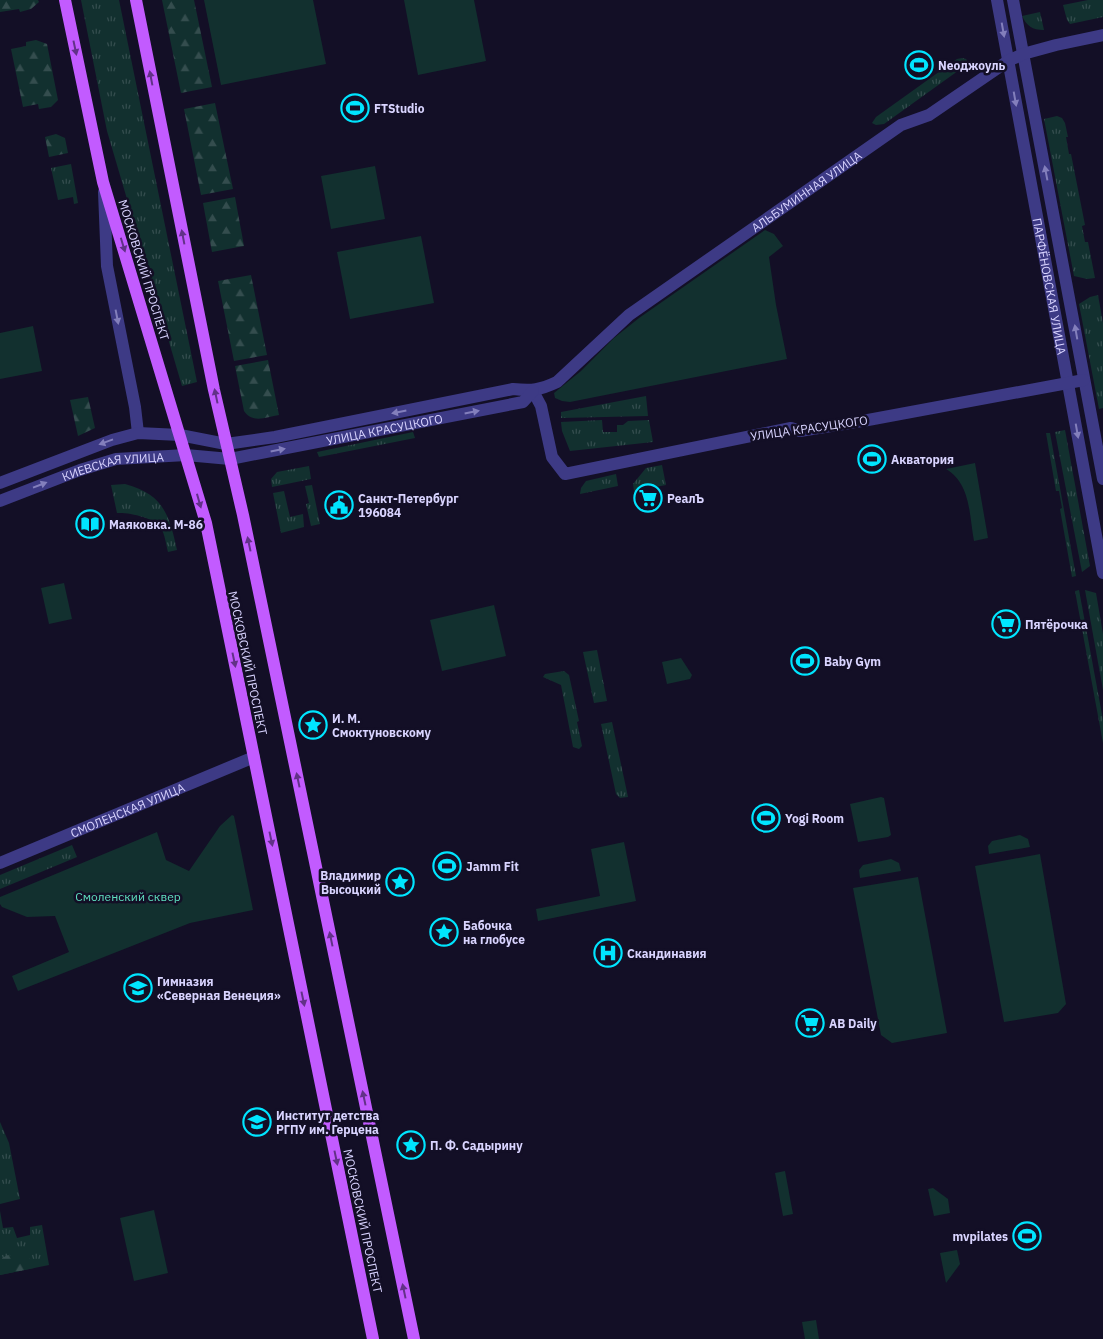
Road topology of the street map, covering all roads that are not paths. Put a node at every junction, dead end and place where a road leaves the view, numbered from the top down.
1 (65, 0) edge
2 (136, 0) edge
3 (997, 0) edge
4 (1013, 0) edge
5 (1103, 35) edge
6 (1023, 54) junction
7 (1008, 61) junction
8 (103, 182) junction
9 (1084, 380) junction
10 (1067, 384) junction
11 (533, 391) junction
12 (138, 433) junction
13 (180, 435) junction
14 (226, 444) junction
15 (186, 455) junction
16 (230, 459) junction
17 (1103, 478) edge
18 (0, 483) edge
19 (0, 501) edge
20 (1103, 573) edge
21 (254, 757) junction
22 (0, 862) edge
23 (373, 1339) edge
24 (414, 1339) edge

1 -> 8 main road, МОСКОВСКИЙ ПРОСПЕКТ
14 -> 2 main road, МОСКОВСКИЙ ПРОСПЕКТ
3 -> 7 street, ПАРФЁНОВСКАЯ УЛИЦА
4 - 6 street, ПАРФЁНОВСКАЯ УЛИЦА
5 - 6 street, АЛЬБУМИННАЯ УЛИЦА
6 - 7 street, АЛЬБУМИННАЯ УЛИЦА
9 -> 6 street, ПАРФЁНОВСКАЯ УЛИЦА
7 -> 10 street, ПАРФЁНОВСКАЯ УЛИЦА
7 - 11 street, АЛЬБУМИННАЯ УЛИЦА
8 -> 12 street
8 -> 13 main road, МОСКОВСКИЙ ПРОСПЕКТ
9 - 10 street, УЛИЦА КРАСУЦКОГО
9 - 17 street, ПАРФЁНОВСКАЯ УЛИЦА
10 - 11 street, УЛИЦА КРАСУЦКОГО
10 -> 20 street, ПАРФЁНОВСКАЯ УЛИЦА
11 -> 14 street, УЛИЦА КРАСУЦКОГО
16 -> 11 street, УЛИЦА КРАСУЦКОГО
12 - 13 street, КИЕВСКАЯ УЛИЦА
12 -> 18 street, КИЕВСКАЯ УЛИЦА
13 - 14 street, КИЕВСКАЯ УЛИЦА
13 - 15 main road, МОСКОВСКИЙ ПРОСПЕКТ
14 - 16 main road, МОСКОВСКИЙ ПРОСПЕКТ
15 - 16 street, КИЕВСКАЯ УЛИЦА
19 -> 15 street, КИЕВСКАЯ УЛИЦА
15 -> 21 main road, МОСКОВСКИЙ ПРОСПЕКТ
24 -> 16 main road, МОСКОВСКИЙ ПРОСПЕКТ
21 - 22 street, СМОЛЕНСКАЯ УЛИЦА
21 -> 23 main road, МОСКОВСКИЙ ПРОСПЕКТ

